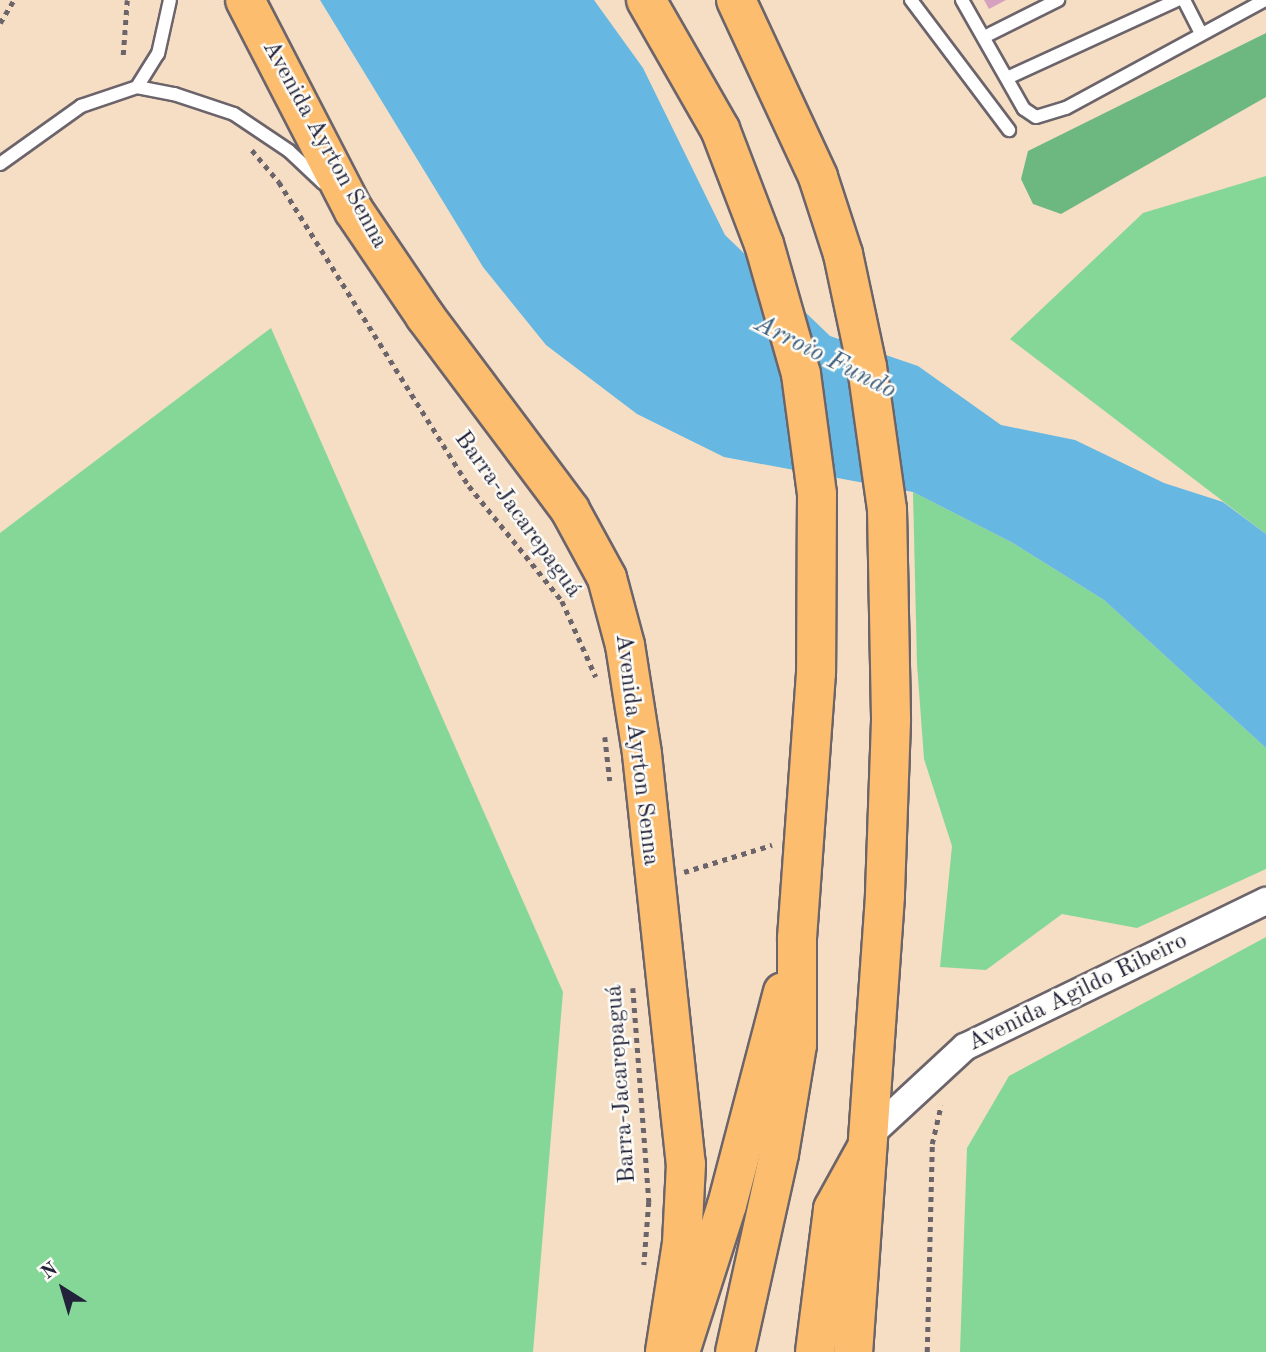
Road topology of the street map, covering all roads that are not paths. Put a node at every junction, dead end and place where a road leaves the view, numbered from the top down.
1 (170, 0) edge
2 (245, 0) edge
3 (646, 0) edge
4 (736, 0) edge
5 (911, 0) edge
6 (962, 0) edge
7 (1058, 0) edge
8 (1177, 0) edge
9 (1184, 0) edge
10 (1265, 0) edge
11 (1201, 33) junction
12 (984, 37) junction
13 (1007, 78) junction
14 (137, 87) junction
15 (1009, 130) dead end
16 (0, 164) edge
17 (355, 211) junction
18 (1266, 901) edge
19 (797, 939) junction
20 (871, 1138) junction
21 (855, 1299) junction
22 (736, 1351) edge
23 (665, 1352) edge
24 (680, 1352) edge
25 (815, 1352) edge
26 (836, 1352) edge
27 (853, 1352) edge

1 - 14 lane
2 - 17 highway, Avenida Ayrton Senna
3 - 19 highway
4 - 20 highway
5 - 15 lane
6 - 12 lane
7 - 12 lane
8 - 13 lane
9 - 11 lane
10 - 11 lane
11 - 13 lane
12 - 13 lane
14 - 16 lane
14 - 17 lane
17 - 23 highway, Avenida Ayrton Senna
18 - 20 street, Avenida Agildo Ribeiro
19 - 22 highway
19 - 24 highway
20 - 21 highway
20 - 25 highway
21 - 26 lane
21 - 27 highway

